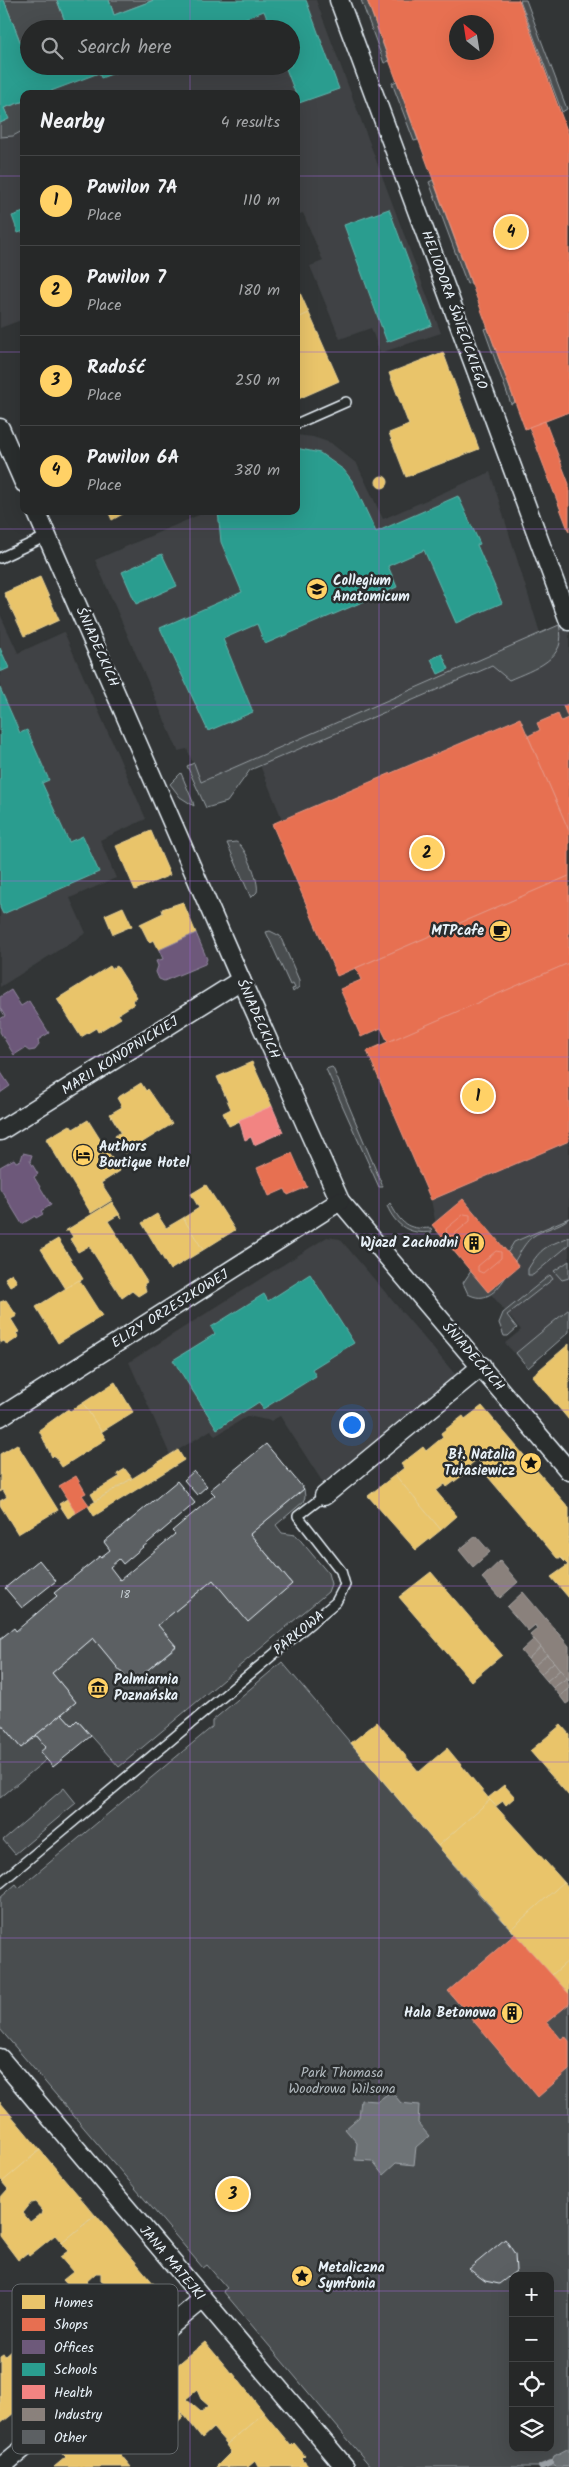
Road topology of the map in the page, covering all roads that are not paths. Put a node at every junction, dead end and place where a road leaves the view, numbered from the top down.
1 (339, 0) edge
2 (346, 402) dead end
3 (300, 422) edge
4 (0, 428) edge
5 (20, 474) edge
6 (38, 515) edge
7 (47, 536) junction
8 (0, 558) edge
9 (569, 621) edge
10 (240, 980) junction
11 (0, 1131) edge
12 (340, 1202) junction
13 (482, 1366) junction
14 (0, 1417) edge
15 (569, 1471) edge
16 (324, 1496) joint
17 (0, 1883) edge
18 (0, 2058) edge
19 (203, 2299) junction
20 (178, 2320) edge
21 (17, 2454) edge
22 (1, 2467) edge
23 (345, 2467) edge

1 - 9 street, HELIODORA ŚWIĘCICKIEGO
2 - 3 lane
4 - 5 street
6 - 7 street, ŚNIADECKICH
7 - 8 lane
7 - 10 street, ŚNIADECKICH
10 - 11 street, MARII KONOPNICKIEJ
10 - 12 street, ŚNIADECKICH
12 - 13 street, ŚNIADECKICH
12 - 14 street, ELIZY ORZESZKOWEJ
13 - 15 street, ŚNIADECKICH
13 - 16 street, PARKOWA
16 - 17 lane, PARKOWA
18 - 19 street, JANA MATEJKI
19 - 20 street
19 - 23 street, JANA MATEJKI
21 - 22 street

